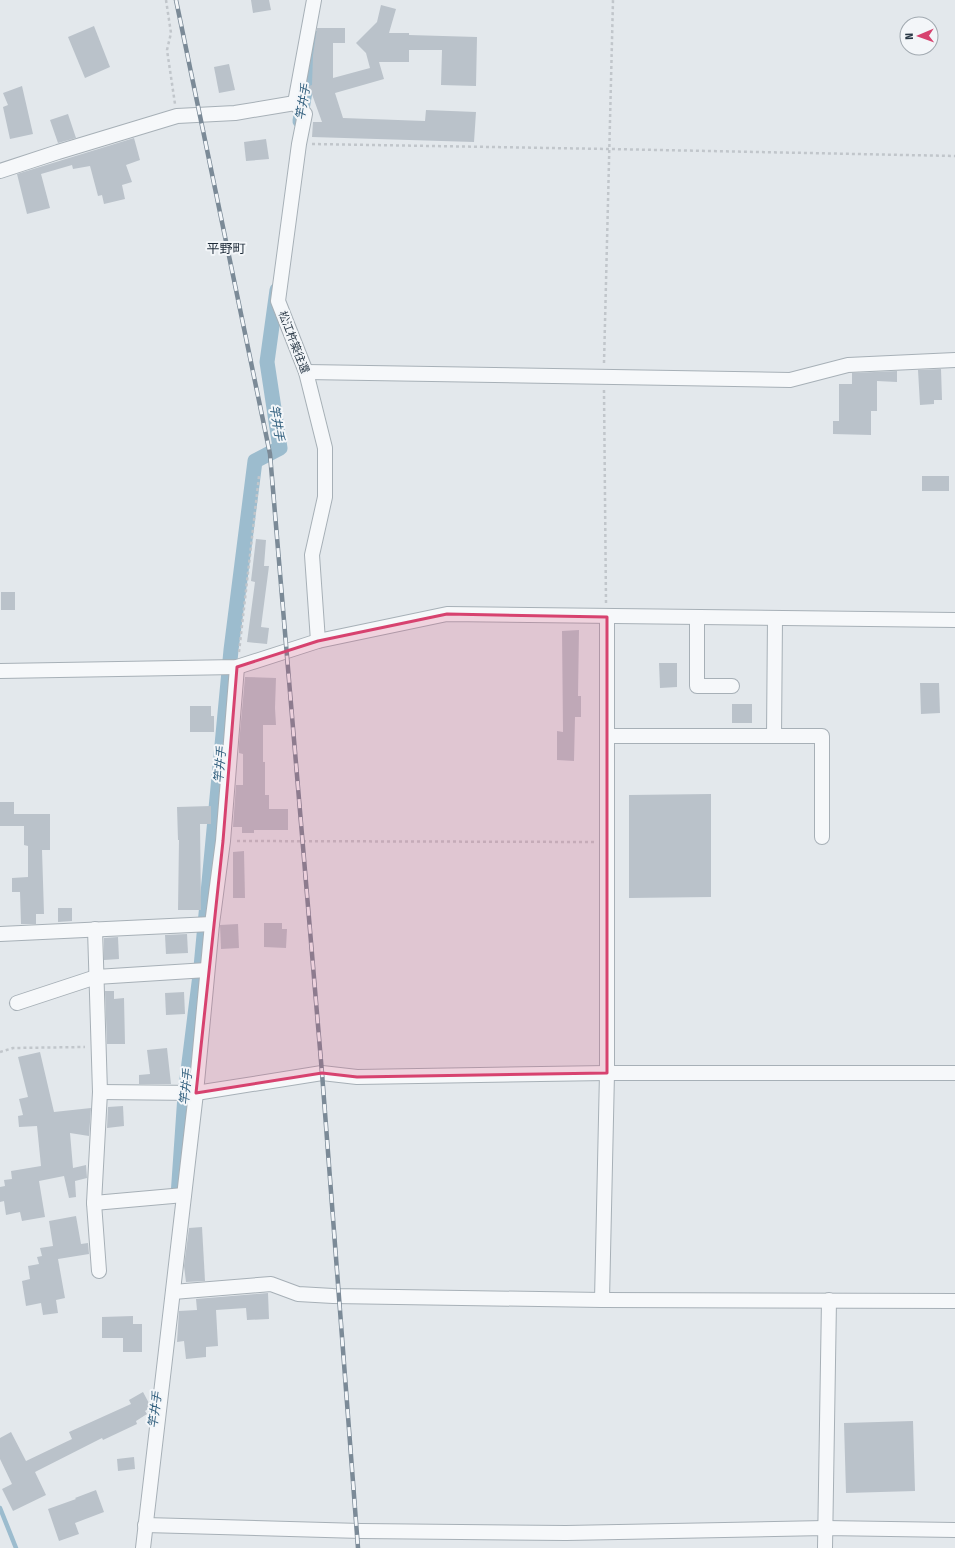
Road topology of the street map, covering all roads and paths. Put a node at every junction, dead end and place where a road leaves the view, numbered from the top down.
1 (166, 0) edge
2 (314, 0) edge
3 (614, 0) edge
4 (295, 103) junction
5 (177, 116) junction
6 (299, 144) junction
7 (610, 149) junction
8 (955, 156) edge
9 (0, 171) edge
10 (955, 360) edge
11 (306, 372) junction
12 (604, 378) junction
13 (259, 476) dead end
14 (607, 617) junction
15 (697, 618) junction
16 (775, 618) junction
17 (955, 620) edge
18 (318, 641) junction
19 (237, 667) junction
20 (0, 670) edge
21 (732, 686) dead end
22 (606, 736) junction
23 (774, 736) junction
24 (822, 837) dead end
25 (223, 841) junction
26 (606, 842) junction
27 (212, 924) junction
28 (95, 929) junction
29 (0, 934) edge
30 (207, 970) junction
31 (96, 977) junction
32 (17, 1003) dead end
33 (99, 1046) junction
34 (0, 1052) edge
35 (607, 1073) junction
36 (955, 1073) edge
37 (100, 1092) junction
38 (196, 1093) junction
39 (184, 1195) junction
40 (94, 1203) junction
41 (100, 1271) dead end
42 (173, 1292) junction
43 (602, 1300) junction
44 (829, 1300) junction
45 (955, 1301) edge
46 (145, 1524) junction
47 (825, 1528) junction
48 (955, 1530) edge
49 (143, 1548) edge
50 (825, 1548) edge

1 - 5 path
2 - 4 street
3 - 7 path
4 - 5 street
4 - 6 street, 松江杵築往還
5 - 9 street
6 - 7 path
6 - 11 street, 松江杵築往還
7 - 8 path
7 - 12 path
10 - 12 street
11 - 12 street
11 - 18 street, 松江杵築往還
12 - 14 path
13 - 19 path
14 - 15 street
14 - 18 street
14 - 22 street
15 - 16 street
15 - 21 street
16 - 17 street
16 - 23 street
18 - 19 street
19 - 20 street
19 - 25 street
22 - 23 street
22 - 26 street
23 - 24 street
25 - 26 path
25 - 27 street
26 - 35 street
27 - 28 street
27 - 30 street
28 - 29 street
28 - 31 street
30 - 31 street
30 - 38 street
31 - 32 street
31 - 33 street
33 - 34 path
33 - 37 street
35 - 36 street
35 - 38 street
35 - 43 street
37 - 38 street
37 - 40 street
38 - 39 street
39 - 40 street
39 - 42 street
40 - 41 street
42 - 43 street
42 - 46 street
43 - 44 street
44 - 45 street
44 - 47 street
46 - 47 street
46 - 49 street
47 - 48 street
47 - 50 street

